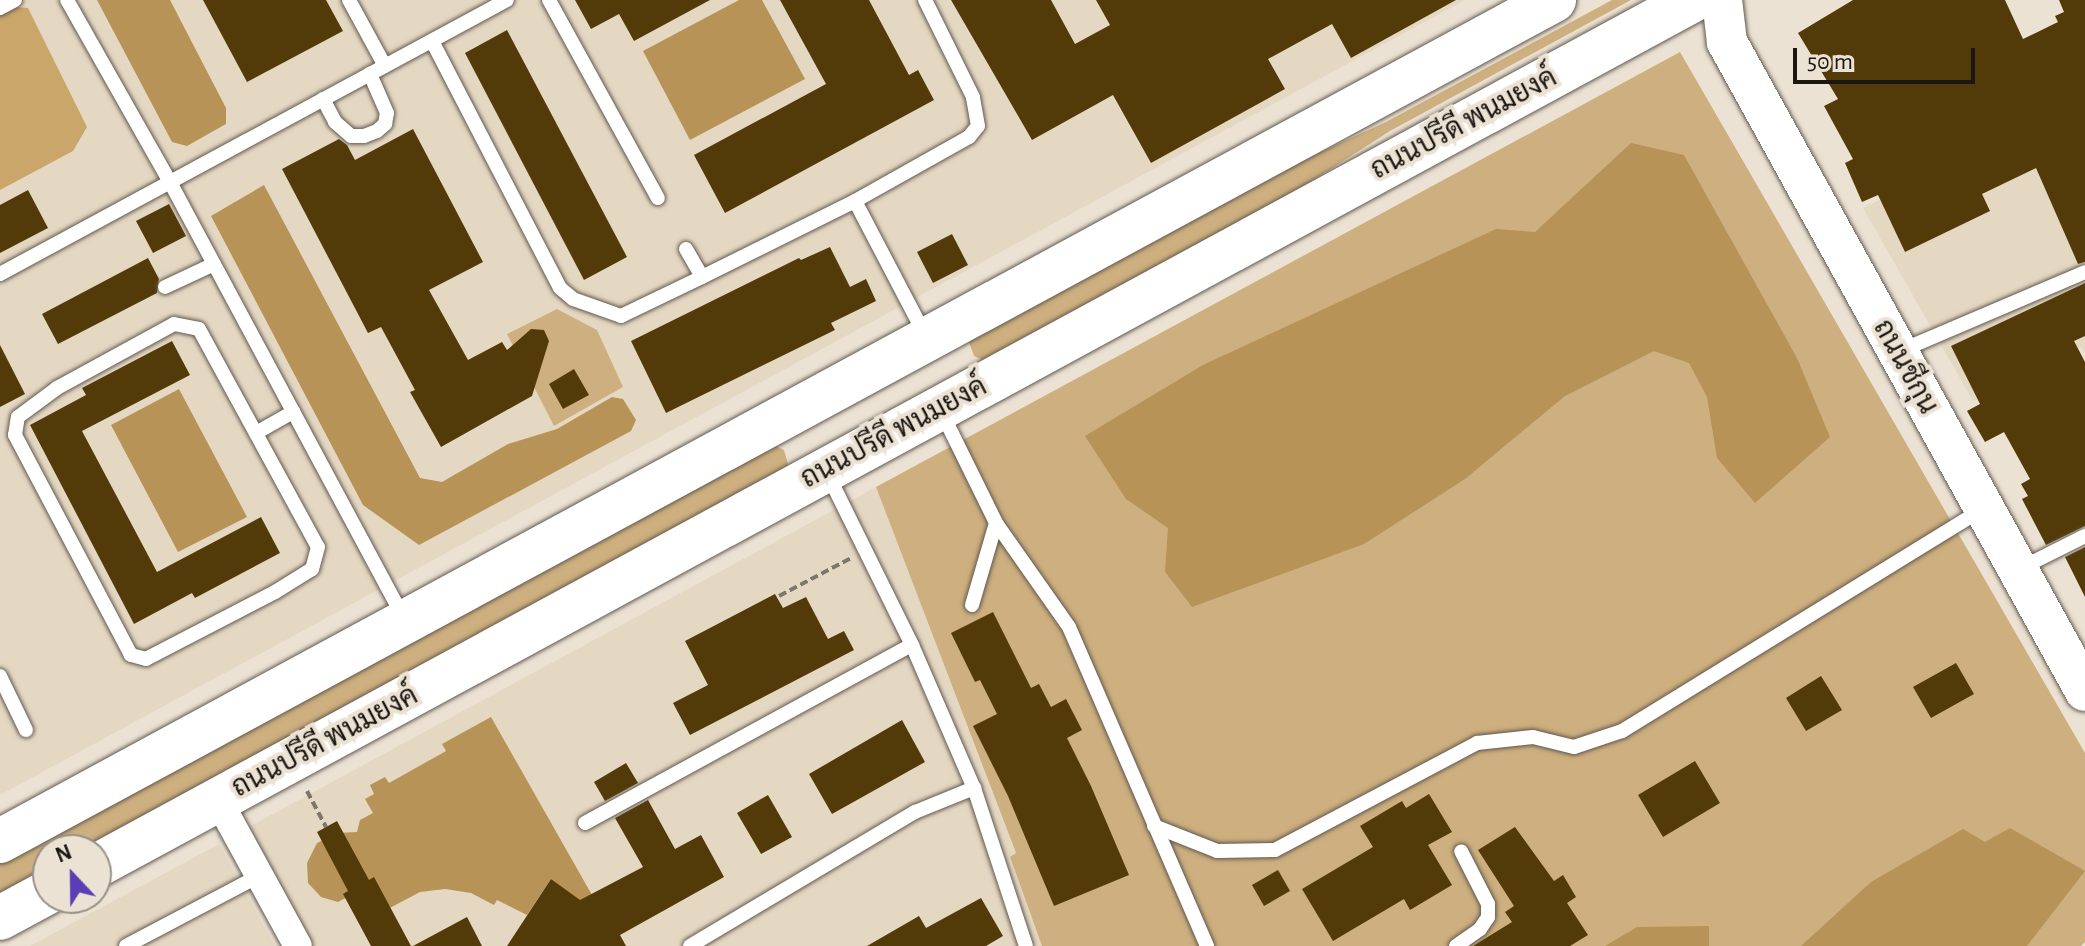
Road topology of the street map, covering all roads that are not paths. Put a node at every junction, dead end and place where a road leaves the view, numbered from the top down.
1 (15, 0) edge
2 (67, 0) edge
3 (349, 0) edge
4 (507, 0) edge
5 (549, 0) edge
6 (925, 0) edge
7 (1554, 0) edge
8 (1722, 0) edge
9 (1678, 4) edge
10 (0, 8) edge
11 (432, 41) junction
12 (1727, 42) junction
13 (385, 66) junction
14 (370, 74) junction
15 (323, 99) junction
16 (170, 182) junction
17 (658, 198) dead end
18 (855, 201) junction
19 (686, 249) dead end
20 (214, 264) junction
21 (2085, 272) edge
22 (0, 274) edge
23 (702, 277) junction
24 (165, 287) dead end
25 (939, 332) junction
26 (1896, 352) junction
27 (982, 386) junction
28 (940, 409) junction
29 (293, 412) junction
30 (768, 425) junction
31 (256, 433) junction
32 (812, 478) junction
33 (1983, 509) junction
34 (996, 523) junction
35 (2085, 536) edge
36 (2018, 570) junction
37 (972, 605) dead end
38 (405, 621) junction
39 (912, 645) junction
40 (0, 676) edge
41 (2085, 691) edge
42 (26, 730) dead end
43 (974, 788) junction
44 (218, 800) junction
45 (585, 823) dead end
46 (1154, 826) junction
47 (0, 841) edge
48 (1461, 851) dead end
49 (112, 857) edge
50 (259, 876) junction
51 (32, 901) edge
52 (0, 918) edge
53 (126, 946) edge
54 (298, 946) edge
55 (690, 946) edge
56 (1026, 946) edge
57 (1207, 946) edge
58 (1456, 946) edge

1 - 10 lane
2 - 16 lane
3 - 13 lane
4 - 11 lane
5 - 17 lane
6 - 18 lane
7 - 25 main road
8 - 12 main road, ถนนชีกุน
9 - 12 main road
9 - 27 main road, ถนนปรีดี พนมยงค์
11 - 13 lane
11 - 23 lane
12 - 26 main road, ถนนชีกุน
13 - 14 lane
14 - 15 lane
14 - 15 lane
15 - 16 lane
16 - 20 lane
16 - 22 lane
18 - 23 lane
18 - 25 lane
19 - 23 lane
20 - 24 lane
20 - 29 lane
21 - 26 lane
25 - 27 main road
25 - 30 main road
26 - 33 main road, ถนนชีกุน
27 - 28 main road, ถนนปรีดี พนมยงค์
28 - 32 main road, ถนนปรีดี พนมยงค์
28 - 34 lane
29 - 31 lane
29 - 38 lane
30 - 32 main road
30 - 38 main road
31 - 31 lane
32 - 39 lane
32 - 44 main road, ถนนปรีดี พนมยงค์
33 - 36 main road, ถนนชีกุน
33 - 46 lane
34 - 37 lane
34 - 46 lane
35 - 36 lane
36 - 41 main road, ถนนชีกุน
38 - 47 main road
39 - 43 lane
39 - 45 lane
40 - 42 lane
43 - 55 lane
43 - 56 lane
44 - 49 main road, ถนนปรีดี พนมยงค์
44 - 50 street
46 - 57 lane
48 - 58 lane
50 - 53 lane
50 - 54 street
51 - 52 main road

